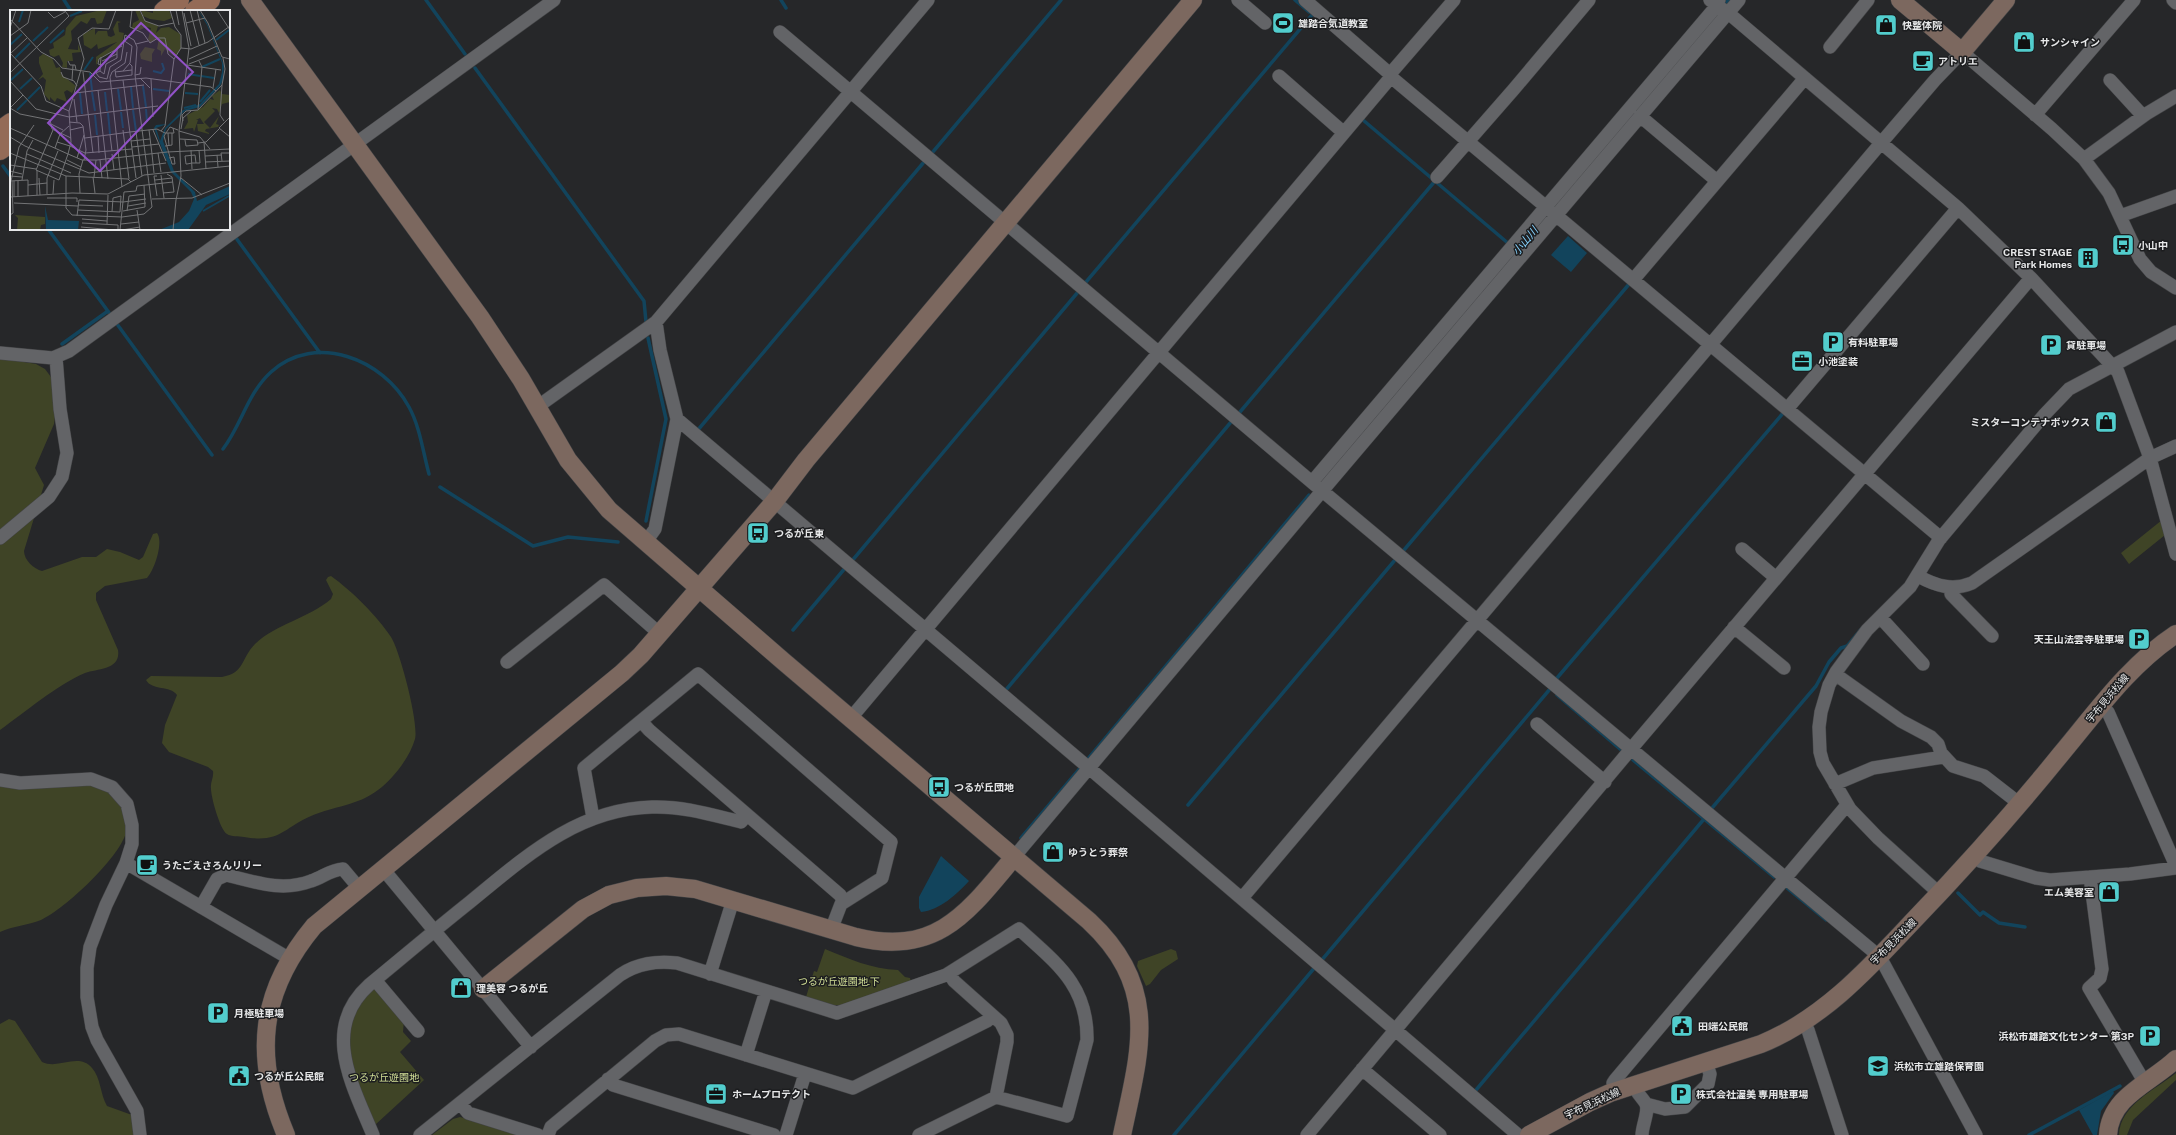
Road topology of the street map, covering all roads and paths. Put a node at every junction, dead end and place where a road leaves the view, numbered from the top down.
1 (179, 0) edge
2 (210, 0) edge
3 (250, 0) edge
4 (554, 0) edge
5 (928, 0) edge
6 (1193, 0) edge
7 (1238, 0) edge
8 (1454, 0) edge
9 (1589, 0) edge
10 (1740, 0) edge
11 (1868, 0) edge
12 (1900, 0) edge
13 (2006, 0) edge
14 (2134, 0) edge
15 (2173, 0) edge
16 (1312, 2) edge
17 (2176, 3) edge
18 (1719, 6) edge
19 (165, 10) edge
20 (196, 10) edge
21 (1264, 23) dead end
22 (780, 32) dead end
23 (1830, 47) dead end
24 (1962, 52) junction
25 (1279, 76) dead end
26 (1391, 76) junction
27 (1805, 78) junction
28 (2110, 80) dead end
29 (850, 92) junction
30 (2176, 96) edge
31 (2035, 115) junction
32 (1640, 116) junction
33 (2142, 116) junction
34 (10, 124) edge
35 (0, 131) edge
36 (1344, 133) junction
37 (1468, 141) junction
38 (1881, 142) junction
39 (10, 143) edge
40 (355, 144) junction
41 (0, 150) edge
42 (2084, 159) junction
43 (1581, 174) junction
44 (1437, 177) dead end
45 (1717, 181) junction
46 (2176, 196) edge
47 (1958, 208) junction
48 (1550, 210) junction
49 (2120, 216) junction
50 (1005, 223) junction
51 (2031, 278) junction
52 (1633, 280) junction
53 (2176, 288) edge
54 (656, 322) junction
55 (2176, 332) edge
56 (1444, 336) junction
57 (1710, 344) junction
58 (1159, 352) junction
59 (0, 353) edge
60 (56, 357) junction
61 (2113, 366) junction
62 (538, 407) junction
63 (1788, 409) junction
64 (677, 419) junction
65 (2176, 446) edge
66 (2150, 458) junction
67 (1864, 474) junction
68 (1312, 482) junction
69 (1322, 491) junction
70 (774, 502) junction
71 (0, 538) edge
72 (1941, 538) junction
73 (645, 543) junction
74 (1742, 549) dead end
75 (2176, 554) edge
76 (1918, 576) junction
77 (1776, 578) junction
78 (1951, 588) junction
79 (698, 589) junction
80 (1880, 617) junction
81 (1476, 620) junction
82 (1734, 627) junction
83 (926, 630) junction
84 (660, 634) junction
85 (2176, 634) edge
86 (1992, 636) dead end
87 (507, 662) dead end
88 (1923, 664) dead end
89 (1784, 668) dead end
90 (1835, 674) junction
91 (2100, 706) junction
92 (850, 719) junction
93 (641, 721) junction
94 (1537, 724) dead end
95 (1631, 749) junction
96 (1943, 757) junction
97 (1086, 765) junction
98 (0, 780) edge
99 (1605, 782) junction
100 (1835, 784) junction
101 (2020, 804) junction
102 (1847, 805) junction
103 (747, 815) junction
104 (593, 818) junction
105 (1975, 857) junction
106 (1014, 858) junction
107 (126, 863) junction
108 (2176, 867) edge
109 (383, 869) junction
110 (2090, 877) junction
111 (1784, 878) junction
112 (359, 888) junction
113 (1940, 894) junction
114 (1242, 898) junction
115 (733, 900) junction
116 (844, 902) junction
117 (201, 907) junction
118 (831, 930) junction
119 (435, 931) junction
120 (1880, 956) junction
121 (290, 959) junction
122 (949, 973) junction
123 (710, 974) junction
124 (375, 980) junction
125 (483, 989) junction
126 (766, 991) junction
127 (992, 1015) junction
128 (1803, 1023) junction
129 (1395, 1029) junction
130 (418, 1031) dead end
131 (531, 1046) junction
132 (746, 1055) junction
133 (2176, 1059) edge
134 (1706, 1062) junction
135 (1362, 1069) junction
136 (805, 1074) junction
137 (608, 1079) junction
138 (2145, 1083) junction
139 (1634, 1085) junction
140 (1615, 1091) junction
141 (996, 1097) junction
142 (460, 1103) junction
143 (1646, 1104) junction
144 (140, 1135) edge
145 (286, 1135) edge
146 (373, 1135) edge
147 (420, 1135) edge
148 (538, 1135) edge
149 (548, 1135) edge
150 (774, 1135) edge
151 (786, 1135) edge
152 (919, 1135) edge
153 (1122, 1135) edge
154 (1307, 1135) edge
155 (1440, 1135) edge
156 (1518, 1135) edge
157 (1530, 1135) edge
158 (1642, 1135) edge
159 (1842, 1135) edge
160 (1976, 1135) edge
161 (2108, 1135) edge

1 - 19 main road
2 - 20 main road
3 - 40 street
4 - 40 street
5 - 29 street
6 - 50 street
7 - 21 street
8 - 26 street
9 - 37 street
10 - 18 street
11 - 23 street
12 - 24 street
13 - 24 street
14 - 31 street
15 - 17 street
16 - 26 street
18 - 27 street
18 - 32 street
18 - 43 street
22 - 29 street
24 - 31 street
24 - 38 street
25 - 36 street
26 - 36 street
26 - 37 street
27 - 38 street
27 - 45 street
28 - 33 street
29 - 50 street
29 - 54 street
30 - 33 street
31 - 42 street
32 - 43 street
32 - 45 street
33 - 42 street
34 - 35 main road
36 - 58 street
37 - 44 street
37 - 48 street
38 - 47 street
38 - 57 street
39 - 41 main road
40 - 60 street
40 - 62 street
42 - 49 street
43 - 48 street
45 - 52 street
46 - 49 street
47 - 51 street
47 - 63 street
48 - 52 street
48 - 56 street
49 - 53 street
50 - 58 street
50 - 70 street
51 - 61 street
51 - 67 street
52 - 57 street
54 - 62 street
54 - 64 street
55 - 61 street
56 - 68 street
56 - 69 street
57 - 63 street
57 - 81 street
58 - 68 street
58 - 83 street
59 - 60 street
60 - 71 street
61 - 66 street
61 - 72 street
62 - 73 street
63 - 67 street
64 - 70 street
64 - 73 street
65 - 66 street
66 - 75 street
66 - 78 street
67 - 72 street
67 - 77 street
68 - 69 street
69 - 81 street
69 - 97 street
70 - 79 street
70 - 83 street
72 - 76 street
73 - 79 street
74 - 77 street
76 - 78 street
76 - 80 street
77 - 82 street
78 - 86 street
79 - 84 street
79 - 92 street
80 - 88 street
80 - 90 street
81 - 95 street
81 - 114 street
82 - 89 street
82 - 95 street
83 - 92 street
83 - 97 street
84 - 87 street
84 - 109 street
85 - 91 street, 宇布見浜松線
90 - 96 street
90 - 100 street
91 - 101 street, 宇布見浜松線
91 - 108 street
92 - 106 street
93 - 103 street
93 - 104 street
93 - 116 street
94 - 99 street
95 - 99 street
95 - 111 street
96 - 100 street
96 - 101 street
97 - 106 street
97 - 114 street
98 - 107 street
99 - 129 street
100 - 102 street
101 - 105 street, 宇布見浜松線
102 - 111 street
102 - 113 street
103 - 104 street
103 - 116 street
104 - 119 street
105 - 110 street
105 - 113 street, 宇布見浜松線
106 - 118 street
106 - 153 street
107 - 117 street
107 - 144 street
108 - 110 street
109 - 112 street
109 - 119 street
110 - 138 street
111 - 120 street
111 - 140 street
112 - 117 street
112 - 121 street
113 - 120 street, 宇布見浜松線
114 - 129 street
115 - 118 street
115 - 123 street
115 - 125 street
116 - 118 street
117 - 121 street
119 - 124 street
119 - 125 street
120 - 128 street, 宇布見浜松線
120 - 160 street
121 - 145 street
122 - 126 street
122 - 127 street
122 - 141 street
123 - 126 street
123 - 131 street
124 - 130 street
124 - 146 street
125 - 131 street
126 - 132 street
127 - 136 street
127 - 141 street
128 - 134 street, 宇布見浜松線
128 - 159 street
129 - 135 street
129 - 156 street
131 - 142 street
132 - 136 street
132 - 137 street
133 - 138 street
134 - 139 street, 宇布見浜松線
134 - 143 street
135 - 154 street
135 - 155 street
136 - 151 street
137 - 149 street
137 - 150 street
138 - 161 street
139 - 140 street, 宇布見浜松線
139 - 143 street
140 - 157 street, 宇布見浜松線
141 - 152 street
142 - 147 street
142 - 148 street
143 - 158 street

